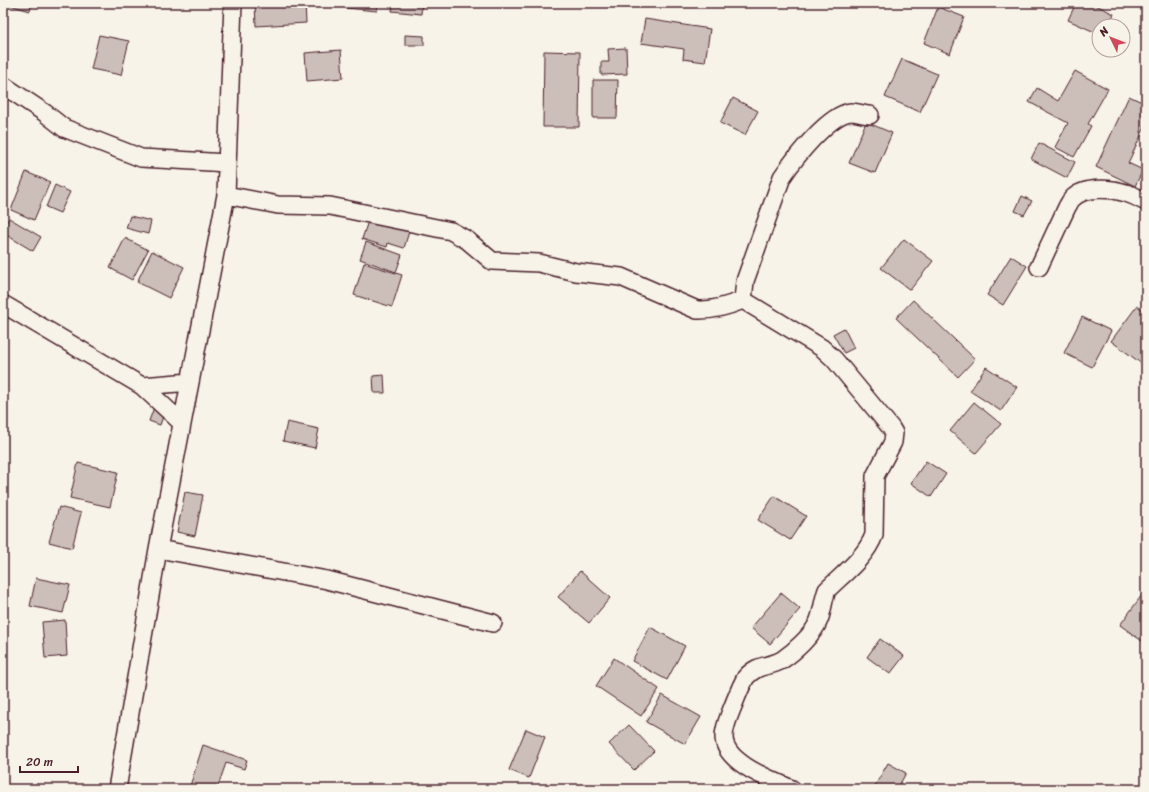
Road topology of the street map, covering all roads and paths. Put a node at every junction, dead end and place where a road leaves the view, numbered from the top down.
1 (233, 3) edge
2 (3, 85) edge
3 (870, 116) dead end
4 (227, 162) junction
5 (226, 195) junction
6 (1146, 202) edge
7 (1039, 267) dead end
8 (743, 300) junction
9 (3, 304) edge
10 (190, 382) junction
11 (142, 386) junction
12 (182, 424) junction
13 (158, 549) junction
14 (493, 623) dead end
15 (117, 789) edge
16 (792, 789) edge

1 - 4 street
2 - 4 street
3 - 8 street
4 - 5 street
5 - 8 street
5 - 10 street
6 - 7 street
8 - 16 street
9 - 11 street
10 - 11 street
10 - 12 street
11 - 12 street
12 - 13 street
13 - 14 street
13 - 15 street

